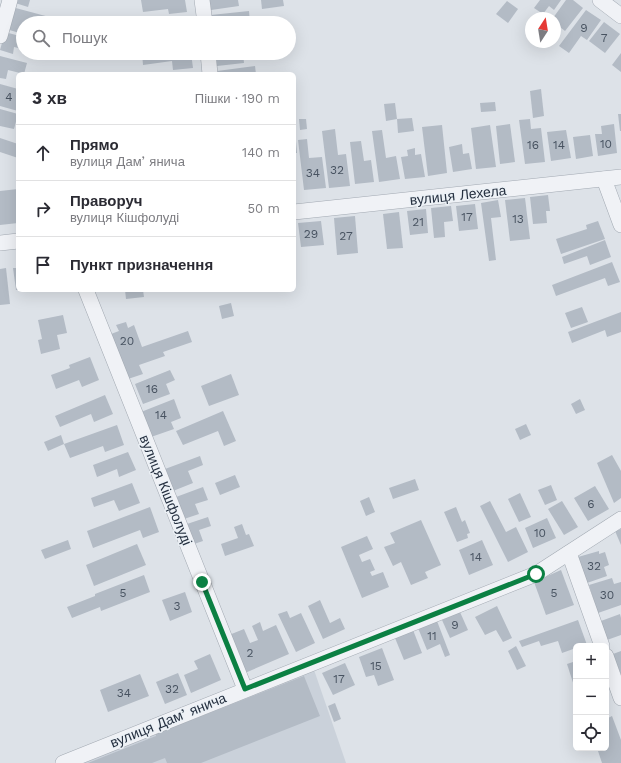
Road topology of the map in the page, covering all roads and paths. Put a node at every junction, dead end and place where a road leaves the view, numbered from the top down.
1 (10, 0) edge
2 (202, 0) edge
3 (600, 0) edge
4 (204, 16) edge
5 (621, 16) edge
6 (0, 36) edge
7 (209, 60) edge
8 (210, 72) edge
9 (621, 177) edge
10 (604, 179) junction
11 (296, 212) edge
12 (621, 225) edge
13 (16, 241) edge
14 (0, 243) edge
15 (87, 292) edge
16 (621, 519) edge
17 (569, 553) junction
18 (601, 643) edge
19 (609, 664) edge
20 (245, 689) junction
21 (621, 698) edge
22 (63, 763) edge

1 - 6 street
2 - 4 street
3 - 5 street
7 - 8 street
9 - 10 street, вулиця Лехела
10 - 11 street, вулиця Лехела
10 - 12 street
13 - 14 street
15 - 20 street, вулиця Кішфолуді
16 - 17 street, вулиця Дамʼянича
17 - 18 street
17 - 20 street, вулиця Дамʼянича
19 - 21 street
20 - 22 street, вулиця Дамʼянича

